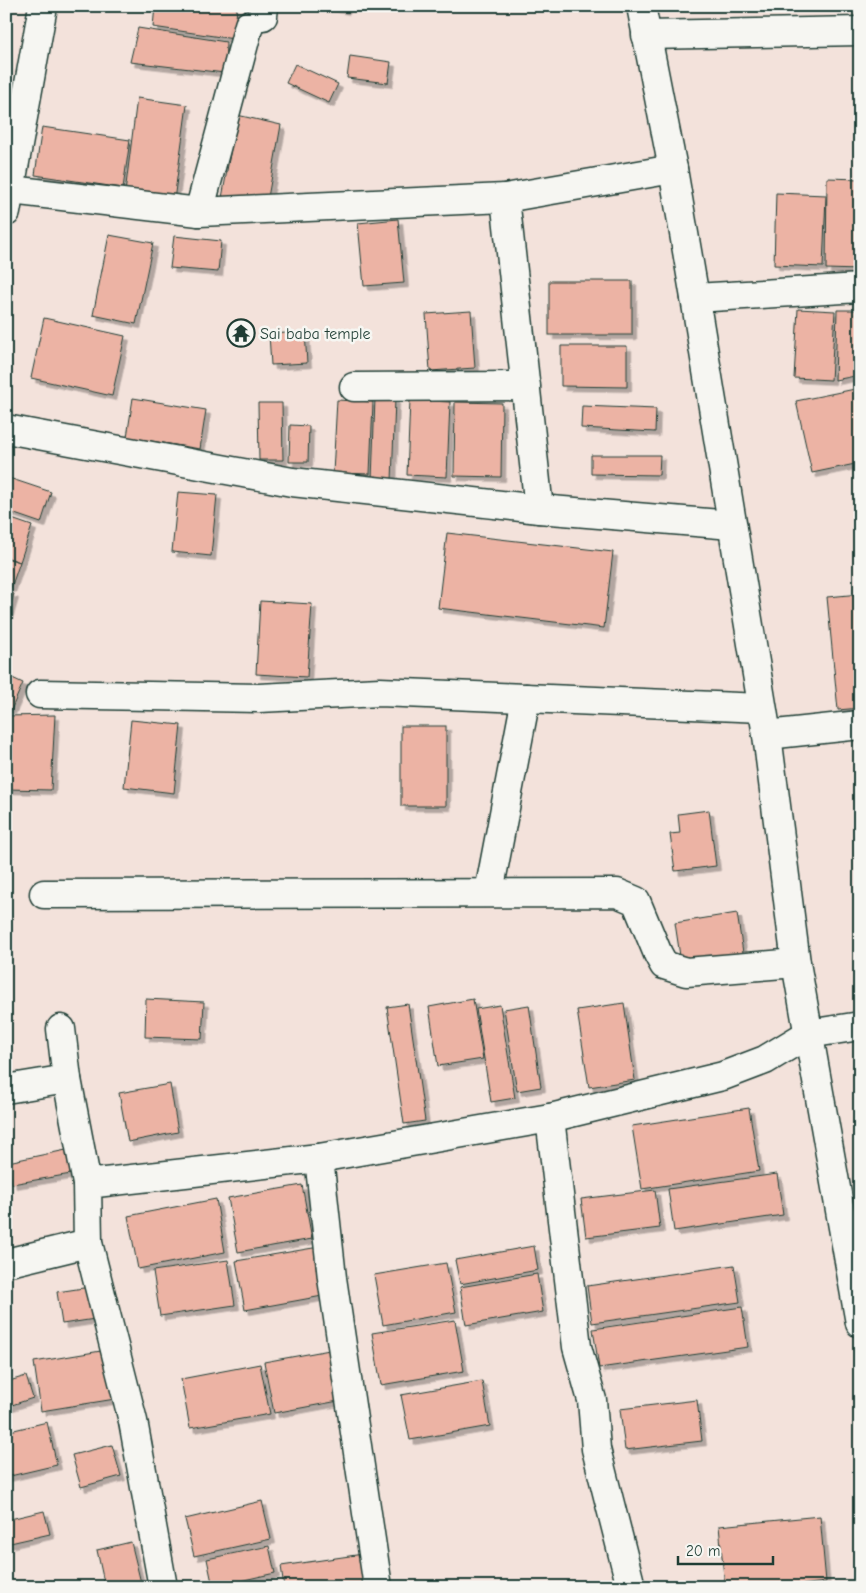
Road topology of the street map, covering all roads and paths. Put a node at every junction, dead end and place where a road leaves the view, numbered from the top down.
1 (42, 6) edge
2 (641, 6) edge
3 (259, 16) edge
4 (860, 31) edge
5 (646, 35) junction
6 (673, 169) junction
7 (505, 198) junction
8 (8, 201) edge
9 (199, 212) junction
10 (860, 288) edge
11 (695, 298) junction
12 (526, 386) junction
13 (354, 387) dead end
14 (6, 429) edge
15 (539, 509) junction
16 (732, 525) junction
17 (40, 694) dead end
18 (526, 698) junction
19 (762, 708) junction
20 (860, 724) edge
21 (767, 735) junction
22 (490, 892) junction
23 (44, 894) dead end
24 (796, 963) junction
25 (860, 1026) edge
26 (62, 1029) dead end
27 (808, 1034) junction
28 (66, 1079) junction
29 (6, 1089) edge
30 (550, 1118) junction
31 (319, 1158) junction
32 (87, 1184) junction
33 (88, 1244) junction
34 (6, 1263) edge
35 (860, 1323) edge
36 (163, 1587) edge
37 (378, 1587) edge
38 (631, 1587) edge

1 - 8 main road
2 - 5 main road
3 - 9 main road
4 - 5 main road
5 - 6 main road
6 - 7 main road
6 - 11 main road
7 - 9 main road
7 - 12 main road
8 - 9 main road
10 - 11 main road
11 - 16 main road
12 - 13 main road
12 - 15 main road
14 - 15 main road
15 - 16 main road
16 - 19 main road
17 - 18 main road
18 - 19 main road
18 - 22 main road
19 - 21 main road
20 - 21 main road
21 - 24 main road
22 - 23 main road
22 - 24 main road
24 - 27 main road
25 - 27 main road
26 - 28 main road
27 - 30 main road
27 - 35 main road
28 - 29 main road
28 - 32 main road
30 - 31 main road
30 - 38 main road
31 - 32 main road
31 - 37 main road
32 - 33 main road
33 - 34 main road
33 - 36 main road

